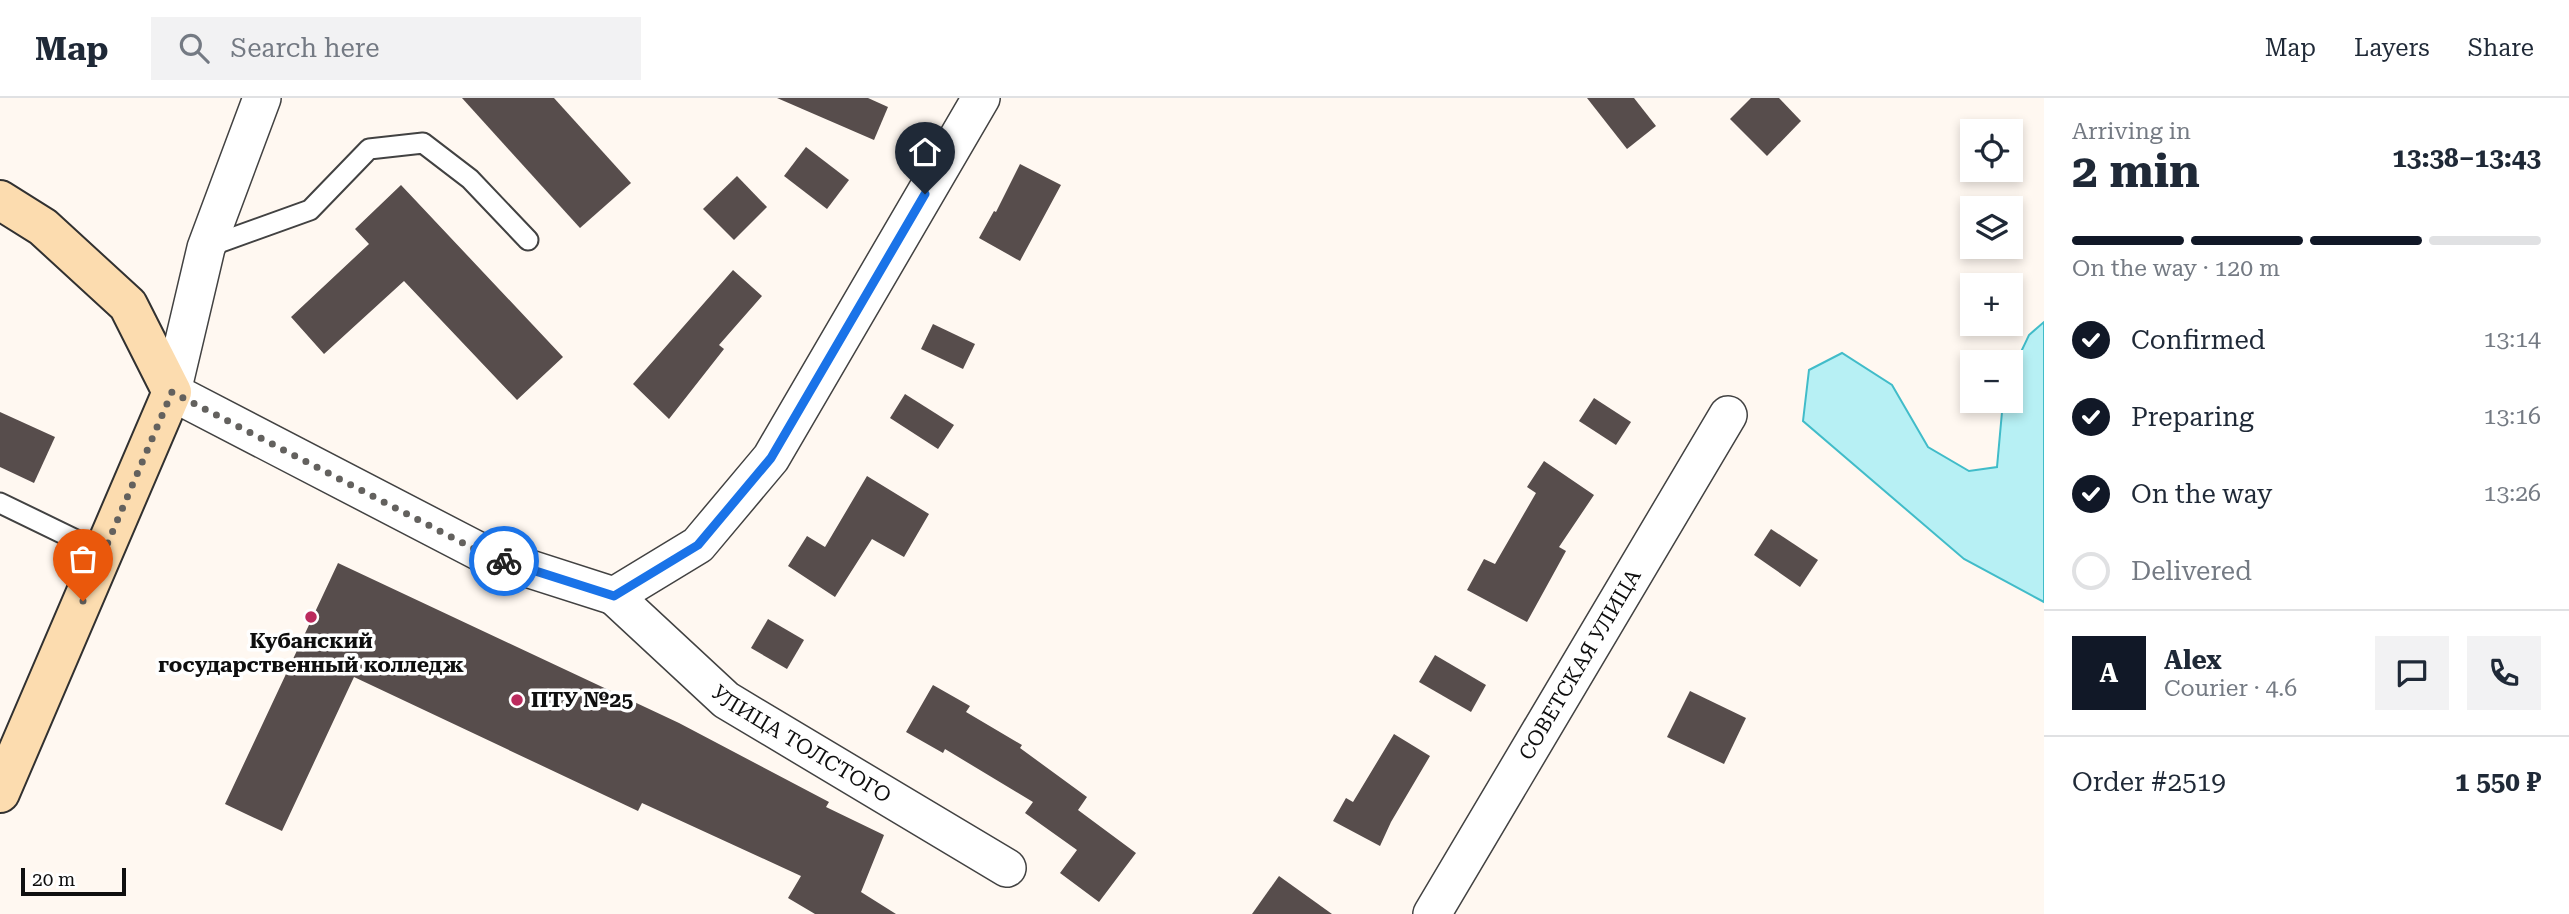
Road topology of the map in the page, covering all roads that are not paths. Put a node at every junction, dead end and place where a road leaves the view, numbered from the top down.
1 (262, 98) edge
2 (981, 98) edge
3 (0, 200) edge
4 (528, 240) dead end
5 (206, 248) junction
6 (172, 392) junction
7 (1728, 415) dead end
8 (0, 503) edge
9 (103, 553) junction
10 (614, 596) junction
11 (0, 793) edge
12 (1007, 869) dead end
13 (1432, 914) edge

1 - 5 street
2 - 10 street
3 - 6 street
4 - 5 lane
5 - 6 street
6 - 9 street
6 - 10 street, УЛИЦА ТОЛСТОГО
7 - 13 street, СОВЕТСКАЯ УЛИЦА
8 - 9 lane
9 - 11 street
10 - 12 street, УЛИЦА ТОЛСТОГО

